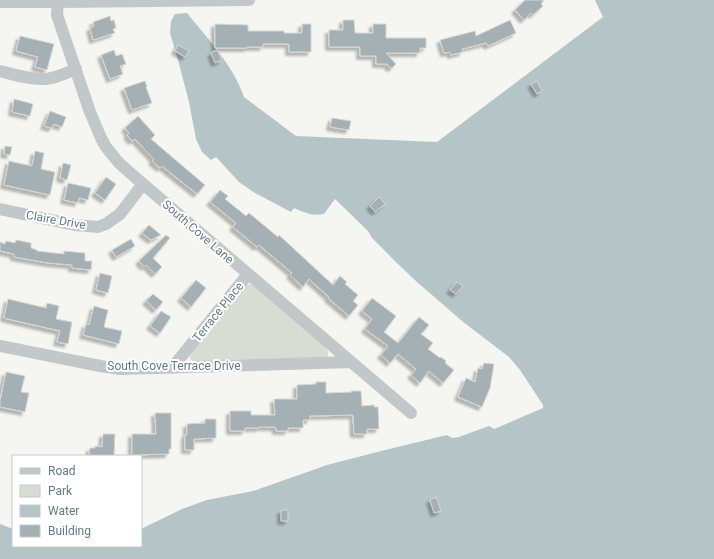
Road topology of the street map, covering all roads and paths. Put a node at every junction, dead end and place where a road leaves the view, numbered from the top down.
1 (249, 0) edge
2 (58, 1) edge
3 (0, 2) edge
4 (76, 69) junction
5 (0, 71) edge
6 (143, 184) junction
7 (0, 209) edge
8 (248, 274) junction
9 (0, 346) edge
10 (351, 362) junction
11 (172, 368) junction
12 (411, 413) dead end

1 - 2 street
2 - 3 street
2 - 4 street, South Cove Lane
4 - 5 street
4 - 6 street, South Cove Lane
6 - 7 street, Claire Drive
6 - 8 street, South Cove Lane
8 - 10 street, South Cove Lane
8 - 11 street, Terrace Place
9 - 11 street, South Cove Terrace Drive
10 - 11 street, South Cove Terrace Drive
10 - 12 street, South Cove Lane

